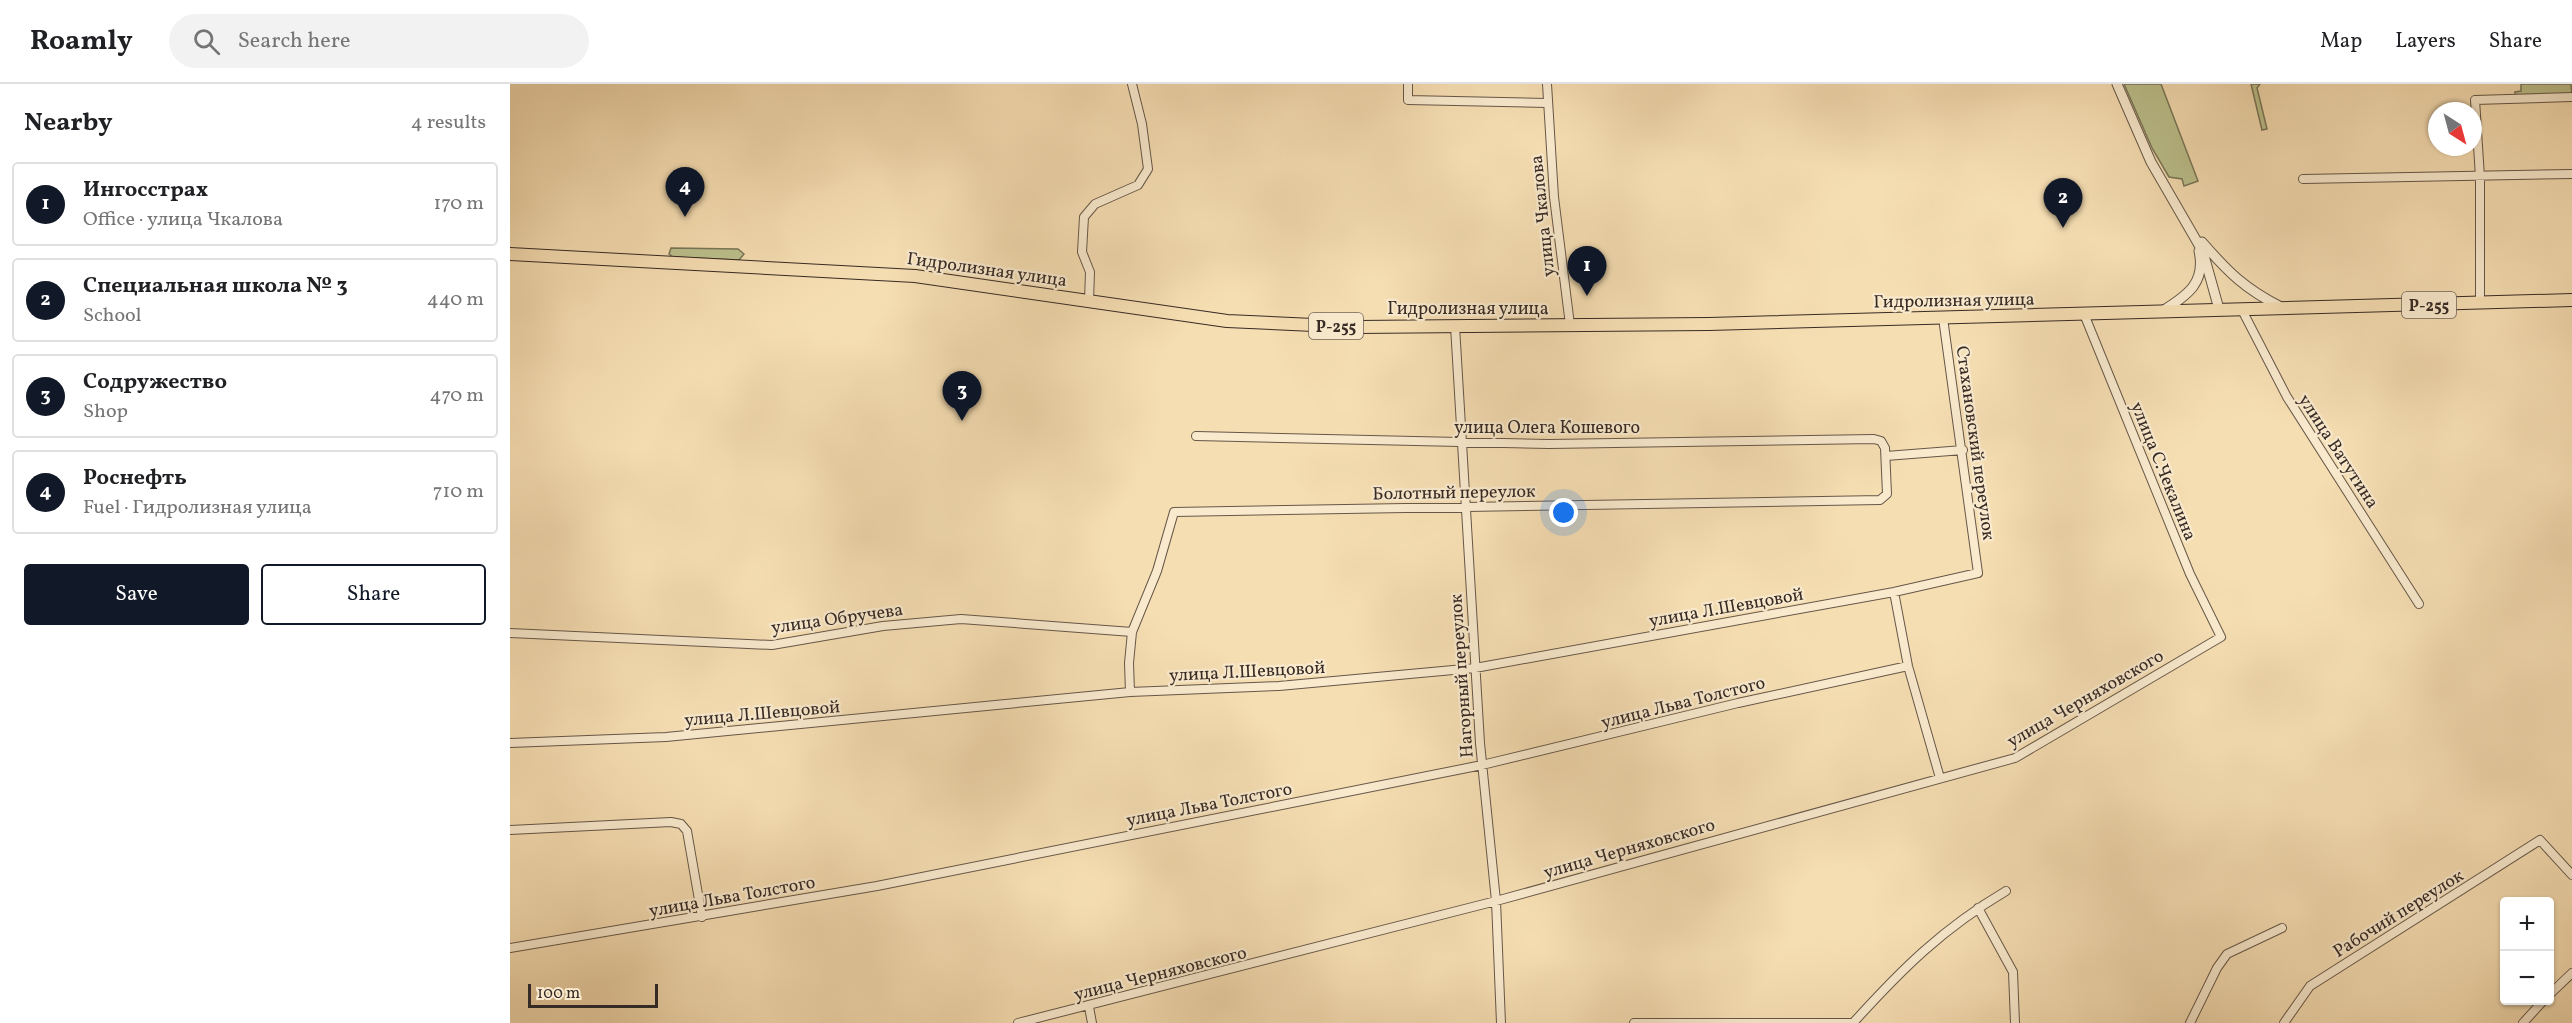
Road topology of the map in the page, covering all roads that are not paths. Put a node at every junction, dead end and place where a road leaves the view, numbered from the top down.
1 (1132, 84) edge
2 (1408, 84) edge
3 (1547, 84) edge
4 (2117, 84) edge
5 (2572, 97) edge
6 (1547, 103) junction
7 (2572, 174) edge
8 (2480, 177) junction
9 (2303, 179) dead end
10 (2185, 221) junction
11 (2196, 240) junction
12 (511, 254) edge
13 (2572, 300) edge
14 (1089, 301) junction
15 (2480, 303) junction
16 (2218, 309) junction
17 (2286, 309) junction
18 (2242, 310) junction
19 (2163, 311) junction
20 (2084, 314) junction
21 (1943, 318) junction
22 (1455, 326) junction
23 (1570, 326) junction
24 (1196, 436) dead end
25 (1461, 442) junction
26 (1963, 450) junction
27 (1886, 456) junction
28 (1464, 507) junction
29 (1978, 573) joint
30 (1894, 592) junction
31 (2419, 604) dead end
32 (1132, 632) junction
33 (510, 633) edge
34 (2221, 637) joint
35 (1908, 666) junction
36 (1475, 668) junction
37 (1130, 692) junction
38 (510, 743) edge
39 (1482, 765) junction
40 (1940, 778) junction
41 (510, 830) edge
42 (2572, 875) edge
43 (2006, 891) dead end
44 (1496, 901) junction
45 (1978, 908) junction
46 (702, 917) junction
47 (2282, 928) dead end
48 (510, 948) edge
49 (2572, 973) edge
50 (2554, 990) edge
51 (2539, 1005) edge
52 (1089, 1007) junction
53 (1018, 1023) edge
54 (1092, 1023) edge
55 (1501, 1023) edge
56 (1634, 1023) edge
57 (1739, 1023) edge
58 (1853, 1023) edge
59 (2015, 1023) edge
60 (2190, 1023) edge
61 (2284, 1023) edge
62 (2523, 1023) edge

1 - 14 street
2 - 6 street
3 - 6 street, улица Чкалова
4 - 10 street
5 - 8 street
6 - 23 street, улица Чкалова
7 - 8 street
8 - 9 street
8 - 15 street
10 - 11 street
10 - 17 street
11 - 16 street
11 - 19 street
12 - 14 highway, Гидролизная улица / Р-255
13 - 15 highway, Гидролизная улица / Р-255
14 - 22 highway, Гидролизная улица / Р-255
15 - 17 highway, Гидролизная улица / Р-255
16 - 18 highway, Гидролизная улица / Р-255
16 - 19 highway, Гидролизная улица / Р-255
17 - 18 highway, Гидролизная улица / Р-255
18 - 31 street, улица Ватутина
19 - 20 highway, Гидролизная улица / Р-255
20 - 21 highway, Гидролизная улица / Р-255
20 - 34 street, улица С.Чекалина
21 - 23 highway, Гидролизная улица / Р-255
21 - 26 street, Стахановский переулок
22 - 23 highway, Гидролизная улица / Р-255
22 - 25 street, Нагорный переулок
24 - 25 street, улица Олега Кошевого
25 - 27 street, улица Олега Кошевого
25 - 28 street, Нагорный переулок
26 - 27 street
26 - 29 street, Стахановский переулок
27 - 28 street, Болотный переулок
28 - 32 street, Болотный переулок
28 - 36 street, Нагорный переулок
29 - 30 street, улица Л.Шевцовой
30 - 35 street
30 - 36 street, улица Л.Шевцовой
32 - 33 street, улица Обручева
32 - 37 street
34 - 40 street, улица Черняховского
35 - 39 street, улица Льва Толстого
35 - 40 street
36 - 37 street, улица Л.Шевцовой
36 - 39 street, Нагорный переулок
37 - 38 street, улица Л.Шевцовой
39 - 44 street, Нагорный переулок
39 - 46 street, улица Льва Толстого
40 - 44 street, улица Черняховского
41 - 46 street
42 - 61 street, Рабочий переулок
43 - 45 street
44 - 52 street, улица Черняховского
44 - 55 street, Нагорный переулок
45 - 58 street
45 - 59 street
46 - 48 street, улица Льва Толстого
47 - 60 street
49 - 50 street
51 - 62 street
52 - 53 street, улица Черняховского
52 - 54 street
56 - 57 street
57 - 58 street

